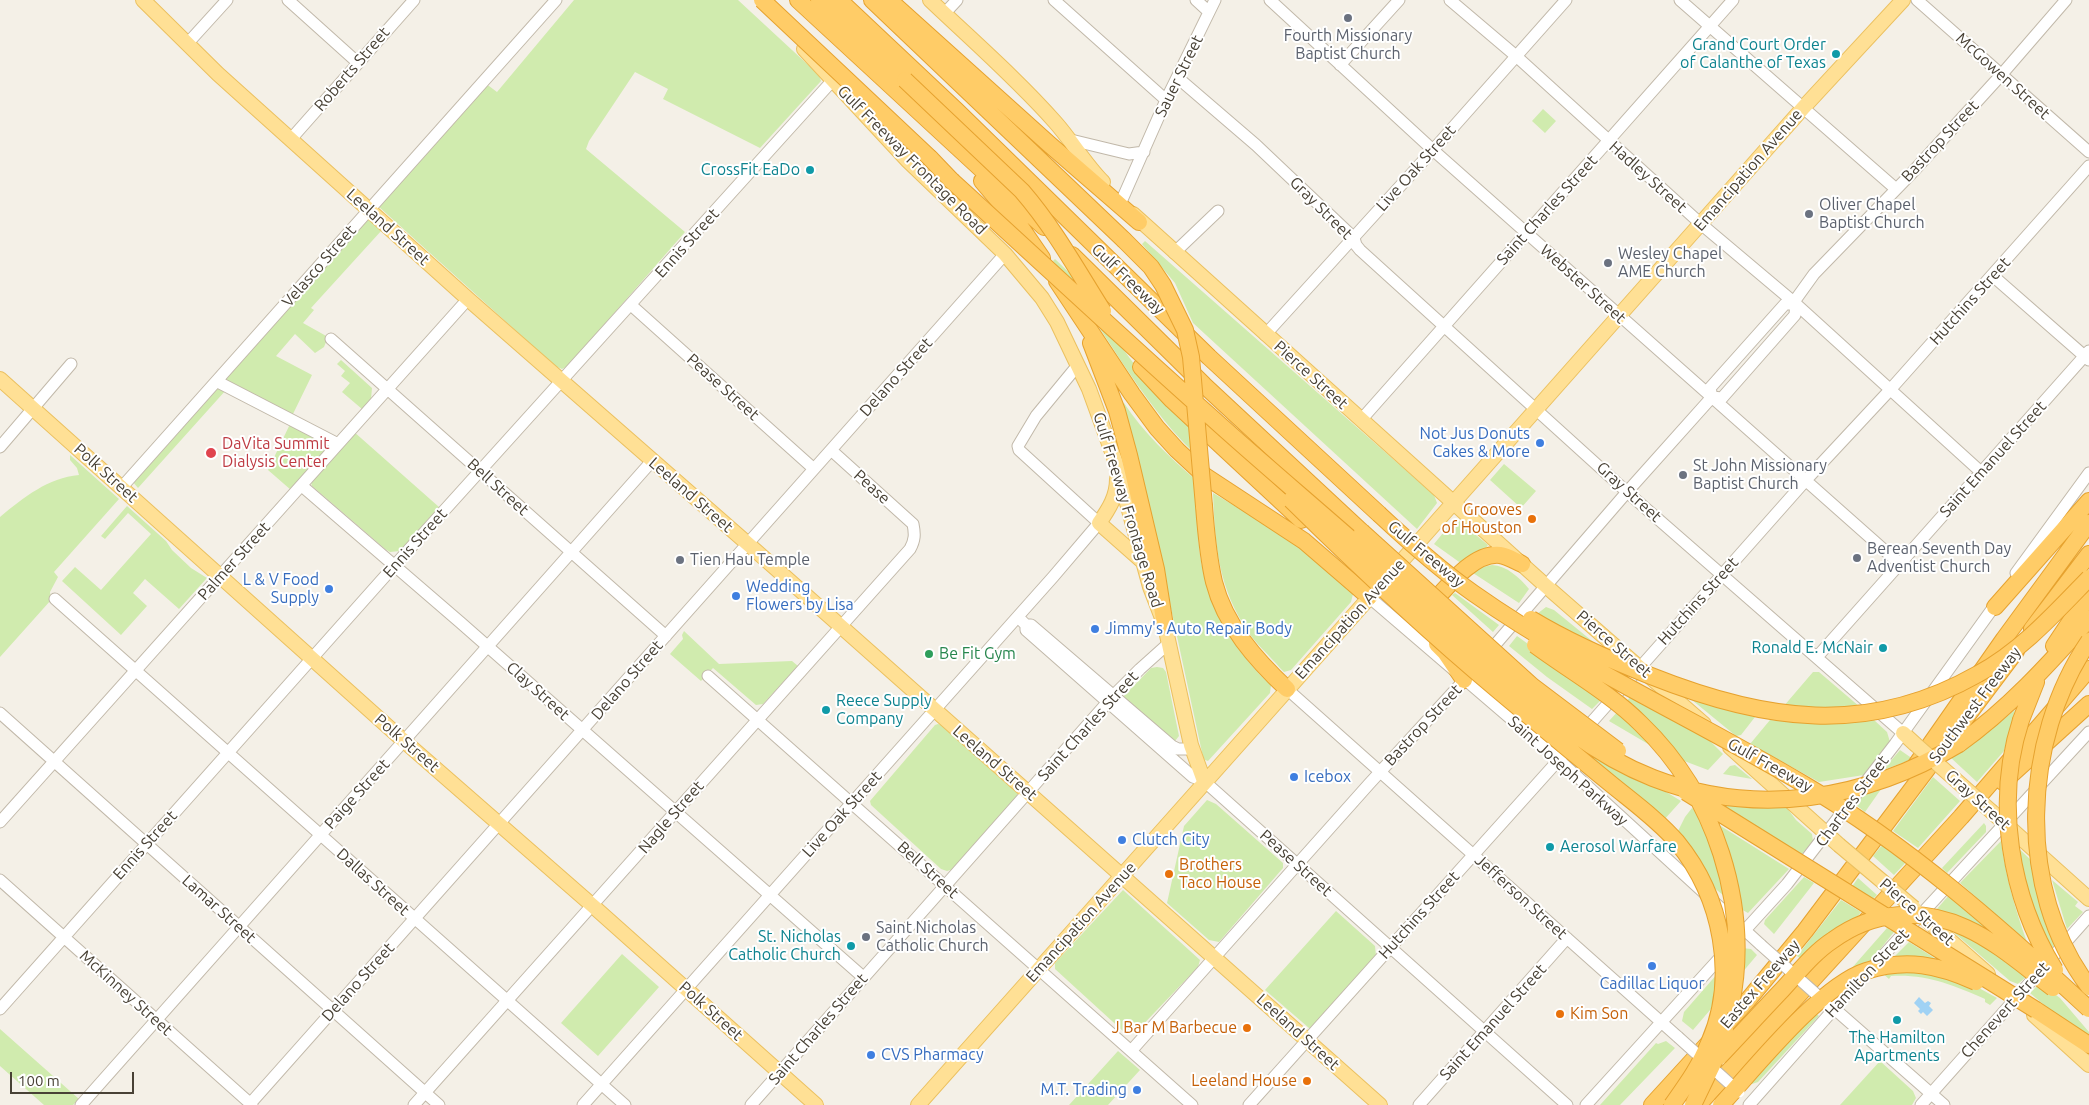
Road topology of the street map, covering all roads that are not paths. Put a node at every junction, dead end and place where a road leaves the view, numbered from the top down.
1 (142, 0) edge
2 (227, 0) edge
3 (288, 0) edge
4 (414, 0) edge
5 (556, 0) edge
6 (839, 0) edge
7 (872, 0) edge
8 (889, 0) edge
9 (930, 0) edge
10 (957, 0) edge
11 (1054, 0) edge
12 (1196, 0) edge
13 (1215, 0) edge
14 (1270, 0) edge
15 (1399, 0) edge
16 (1450, 0) edge
17 (1566, 0) edge
18 (1680, 0) edge
19 (1733, 0) edge
20 (1902, 0) edge
21 (1917, 0) edge
22 (2066, 0) edge
23 (764, 2) edge
24 (808, 3) edge
25 (1209, 12) junction
26 (944, 14) junction
27 (1710, 26) junction
28 (187, 44) junction
29 (1516, 56) junction
30 (357, 62) junction
31 (1340, 65) junction
32 (2002, 74) junction
33 (1178, 78) junction
34 (833, 80) junction
35 (1166, 100) junction
36 (1803, 108) junction
37 (291, 139) junction
38 (1070, 140) junction
39 (1609, 141) junction
40 (955, 146) junction
41 (1434, 150) junction
42 (1144, 152) junction
43 (2089, 152) edge
44 (2089, 166) edge
45 (1896, 189) junction
46 (1122, 202) junction
47 (370, 210) junction
48 (1218, 211) dead end
49 (1139, 222) junction
50 (1701, 224) junction
51 (1526, 232) junction
52 (1354, 238) junction
53 (1174, 253) junction
54 (1005, 254) junction
55 (1993, 276) junction
56 (468, 299) junction
57 (1796, 304) junction
58 (631, 305) junction
59 (1077, 311) junction
60 (1618, 315) junction
61 (1444, 326) junction
62 (1266, 335) junction
63 (331, 338) dead end
64 (2087, 356) edge
65 (71, 364) dead end
66 (1078, 365) junction
67 (0, 379) edge
68 (561, 381) junction
69 (218, 382) junction
70 (387, 389) junction
71 (1889, 391) junction
72 (1712, 397) junction
73 (34, 409) junction
74 (1537, 409) junction
75 (1210, 416) junction
76 (1361, 420) junction
77 (338, 444) junction
78 (0, 446) edge
79 (831, 450) junction
80 (652, 462) junction
81 (1116, 463) junction
82 (814, 469) junction
83 (480, 471) junction
84 (1981, 472) junction
85 (2089, 473) edge
86 (1806, 480) junction
87 (302, 486) junction
88 (122, 487) junction
89 (1627, 492) junction
90 (2089, 501) edge
91 (1454, 502) junction
92 (1379, 514) junction
93 (1099, 523) junction
94 (2089, 523) edge
95 (913, 524) joint
96 (748, 544) junction
97 (572, 552) junction
98 (2089, 554) edge
99 (1143, 562) junction
100 (1522, 564) junction
101 (1900, 564) junction
102 (395, 565) junction
103 (1442, 570) junction
104 (220, 575) junction
105 (1722, 575) junction
106 (2089, 578) edge
107 (1546, 586) junction
108 (1373, 593) junction
109 (2089, 598) edge
110 (55, 599) dead end
111 (1995, 607) junction
112 (1406, 617) junction
113 (2089, 619) edge
114 (1022, 621) junction
115 (1165, 626) junction
116 (842, 628) junction
117 (666, 636) junction
118 (2089, 641) edge
119 (1170, 643) junction
120 (488, 646) junction
121 (1817, 657) junction
122 (312, 658) junction
123 (1640, 666) junction
124 (2089, 668) edge
125 (135, 670) junction
126 (708, 676) dead end
127 (1464, 680) junction
128 (1287, 689) junction
129 (1111, 699) junction
130 (2089, 704) edge
131 (935, 710) junction
132 (0, 713) edge
133 (758, 720) junction
134 (582, 730) junction
135 (2089, 732) edge
136 (1903, 733) junction
137 (404, 741) junction
138 (1192, 749) junction
139 (228, 753) junction
140 (1559, 760) junction
141 (53, 761) junction
142 (1380, 771) junction
143 (1204, 781) junction
144 (1028, 792) junction
145 (852, 803) junction
146 (675, 812) junction
147 (1893, 812) junction
148 (1961, 817) junction
149 (0, 822) edge
150 (499, 824) junction
151 (2005, 824) junction
152 (1828, 833) junction
153 (321, 835) junction
154 (146, 844) junction
155 (1473, 854) junction
156 (1861, 856) joint
157 (1298, 865) junction
158 (1122, 876) junction
159 (0, 880) edge
160 (944, 885) junction
161 (770, 896) junction
162 (2089, 899) edge
163 (593, 906) junction
164 (1917, 911) junction
165 (2089, 916) edge
166 (415, 919) junction
167 (239, 927) junction
168 (1744, 931) junction
169 (64, 937) junction
170 (1567, 938) junction
171 (1390, 947) junction
172 (1214, 958) junction
173 (1039, 969) junction
174 (863, 977) junction
175 (2089, 987) edge
176 (687, 989) junction
177 (2015, 998) junction
178 (508, 1001) junction
179 (1829, 1005) junction
180 (0, 1009) edge
181 (2089, 1009) edge
182 (2036, 1010) junction
183 (333, 1011) junction
184 (2089, 1016) edge
185 (157, 1020) junction
186 (1660, 1021) junction
187 (1485, 1031) junction
188 (1307, 1040) junction
189 (2089, 1045) edge
190 (1131, 1051) junction
191 (2089, 1065) edge
192 (780, 1073) junction
193 (602, 1085) junction
194 (425, 1092) junction
195 (1931, 1093) junction
196 (1751, 1104) edge
197 (81, 1105) edge
198 (251, 1105) edge
199 (414, 1105) edge
200 (439, 1105) edge
201 (583, 1105) edge
202 (625, 1105) edge
203 (751, 1105) edge
204 (816, 1105) edge
205 (918, 1105) edge
206 (1192, 1105) edge
207 (1249, 1105) edge
208 (1380, 1105) edge
209 (1419, 1105) edge
210 (1567, 1105) edge
211 (1586, 1105) edge
212 (1652, 1105) edge
213 (1673, 1105) edge
214 (1692, 1105) edge
215 (1698, 1105) edge
216 (1722, 1105) edge
217 (1921, 1105) edge
218 (1944, 1105) edge

1 - 28 main road, Leeland Street
2 - 28 street
3 - 30 street
4 - 30 street, Roberts Street
5 - 47 street, Velasco Street
6 - 92 highway, Gulf Freeway
7 - 128 highway, bridge
8 - 49 highway
9 - 26 main road
10 - 26 street
11 - 35 street
12 - 25 street
13 - 25 street, Sauer Street
14 - 31 street, Webster Street
15 - 31 street
16 - 29 street, Hadley Street
17 - 29 street, Live Oak Street
18 - 27 street
19 - 27 street, Saint Charles Street
20 - 36 main road, Emancipation Avenue
21 - 32 street, McGowen Street
22 - 32 street, Bastrop Street
23 - 34 main road, Gulf Freeway Frontage Road
23 - 75 highway, bridge
24 - 40 highway, Gulf Freeway
24 - 108 highway, Gulf Freeway, bridge
25 - 33 street, Sauer Street
26 - 38 main road
27 - 36 street
27 - 39 street, Saint Charles Street
28 - 37 main road, Leeland Street
29 - 39 street, Hadley Street
29 - 41 street, Live Oak Street
30 - 37 street, Roberts Street
31 - 41 street, Webster Street
32 - 43 street, McGowen Street
32 - 45 street, Bastrop Street
33 - 35 street, Sauer Street
33 - 52 street, Gray Street
34 - 54 main road, Gulf Freeway Frontage Road
34 - 58 street, Ennis Street
35 - 42 street, Sauer Street
36 - 45 street
36 - 50 main road, Emancipation Avenue
37 - 47 main road, Leeland Street
38 - 42 street
38 - 46 main road
39 - 50 street, Hadley Street
39 - 51 street, Saint Charles Street
40 - 59 highway
40 - 182 highway, Gulf Freeway, bridge
41 - 51 street, Webster Street
41 - 52 street, Live Oak Street
42 - 46 street, Sauer Street
44 - 55 street, Hutchins Street
45 - 57 street, Bastrop Street
46 - 49 main road
47 - 56 main road, Leeland Street
47 - 69 street, Velasco Street
48 - 53 street
49 - 53 main road, Pierce Street
50 - 57 street, Hadley Street
50 - 60 main road, Emancipation Avenue
51 - 60 street, Webster Street
51 - 61 street, Saint Charles Street
52 - 61 street, Gray Street
52 - 62 street, Live Oak Street
53 - 62 main road, Pierce Street
54 - 66 main road, Gulf Freeway Frontage Road
54 - 79 street, Delano Street
55 - 64 street
55 - 71 street, Hutchins Street
56 - 68 main road, Leeland Street
56 - 70 street, Palmer Street
57 - 71 street, Hadley Street
57 - 72 street, Bastrop Street
58 - 68 street, Ennis Street
58 - 82 street, Pease Street
59 - 108 highway
59 - 115 highway
60 - 72 street, Webster Street
60 - 74 main road, Emancipation Avenue
61 - 74 street, Gray Street
61 - 76 street, Saint Charles Street
62 - 76 main road, Pierce Street
63 - 70 street, Bell Street
64 - 84 street, Saint Emanuel Street
65 - 73 street
66 - 81 main road, Gulf Freeway Frontage Road
66 - 93 street
67 - 73 main road, Polk Street
68 - 80 main road, Leeland Street
68 - 83 street, Ennis Street
69 - 77 street
69 - 88 street, Velasco Street
70 - 77 street, Palmer Street
70 - 83 street, Bell Street
71 - 84 street, Hadley Street
71 - 86 street, Hutchins Street
72 - 86 street, Webster Street
72 - 89 street, Bastrop Street
73 - 78 street
73 - 88 main road, Polk Street
74 - 89 street, Gray Street
74 - 91 main road, Emancipation Avenue
75 - 113 highway, bridge
75 - 213 highway, bridge
76 - 91 main road, Pierce Street
77 - 87 street, Palmer Street
79 - 82 street, Delano Street
79 - 95 street, Pease
80 - 96 main road, Leeland Street
80 - 97 street, Paige Street
81 - 93 main road
81 - 99 main road, Gulf Freeway Frontage Road
82 - 96 street, Delano Street
83 - 97 street, Bell Street
83 - 102 street, Ennis Street
84 - 101 street, Saint Emanuel Street
85 - 111 street, Chartres Street
86 - 101 street, Webster Street
86 - 105 street, Hutchins Street
87 - 102 street, Clay Street
87 - 104 street, Palmer Street
88 - 104 main road, Polk Street
89 - 105 street, Gray Street
89 - 107 street, Bastrop Street
90 - 111 highway
91 - 100 main road, Pierce Street
91 - 108 main road, Emancipation Avenue
92 - 103 highway, Gulf Freeway, bridge
92 - 106 highway, bridge
93 - 99 main road
93 - 114 street, Live Oak Street
94 - 147 highway
95 - 116 street, Nagle Street
96 - 116 main road, Leeland Street
96 - 117 street, Delano Street
97 - 117 street, Bell Street
97 - 120 street, Paige Street
98 - 147 highway, Southwest Freeway
99 - 115 main road, Gulf Freeway Frontage Road
100 - 107 main road, Pierce Street
100 - 112 highway
101 - 121 street, Saint Emanuel Street
102 - 120 street, Clay Street
102 - 122 street, Ennis Street
103 - 181 highway, Gulf Freeway, bridge
103 - 214 highway, bridge
104 - 122 main road, Polk Street
104 - 125 street, Palmer Street
105 - 121 street, Gray Street
105 - 123 street, Hutchins Street
107 - 123 main road, Pierce Street
107 - 127 street, Bastrop Street
108 - 112 highway
108 - 127 street, Saint Joseph Parkway
108 - 128 main road, Emancipation Avenue
109 - 184 highway, bridge
110 - 125 street, Dallas Street
111 - 136 street, Chartres Street
112 - 127 highway
114 - 129 street, Pease Street
114 - 131 street, Live Oak Street
115 - 119 main road, Gulf Freeway Frontage Road
116 - 131 main road, Leeland Street
116 - 133 street, Nagle Street
117 - 134 street, Delano Street
118 - 175 highway, bridge
119 - 129 street, Saint Charles Street
119 - 138 main road, Gulf Freeway Frontage Road
120 - 134 street, Clay Street
120 - 137 street, Paige Street
121 - 136 street, Gray Street
122 - 137 main road, Polk Street
122 - 139 street, Ennis Street
123 - 140 street, Hutchins Street
123 - 152 main road, Pierce Street
124 - 148 highway
125 - 139 street, Dallas Street
125 - 141 street, Palmer Street
126 - 133 street, Bell Street
127 - 140 street, Saint Joseph Parkway
127 - 142 street, Bastrop Street
128 - 142 street, Jefferson Street
128 - 143 main road, Emancipation Avenue
129 - 138 street, Pease Street
129 - 143 street, Pease Street
129 - 144 street, Saint Charles Street
130 - 148 highway
131 - 144 main road, Leeland Street
131 - 145 street, Live Oak Street
132 - 141 street, Lamar Street
133 - 145 street, Bell Street
133 - 146 street, Nagle Street
134 - 146 street, Clay Street
134 - 150 street, Delano Street
135 - 151 street, Hamilton Street
136 - 151 main road, Gray Street, bridge
136 - 152 street, Chartres Street
137 - 150 main road, Polk Street
137 - 153 street, Paige Street
138 - 143 main road, Gulf Freeway Frontage Road
139 - 153 street, Dallas Street
139 - 154 street, Ennis Street
140 - 155 street, Hutchins Street
140 - 168 street, Saint Joseph Parkway
141 - 149 street, Palmer Street
141 - 154 street, Lamar Street
142 - 155 street, Jefferson Street
142 - 157 street, Bastrop Street
143 - 157 street, Pease Street
143 - 158 main road, Emancipation Avenue
144 - 158 main road, Leeland Street
144 - 160 street, Saint Charles Street
145 - 160 street, Bell Street
145 - 161 street, Live Oak Street
146 - 161 street, Clay Street
146 - 163 street, Nagle Street
147 - 156 highway, Southwest Freeway
148 - 215 highway
150 - 163 main road, Polk Street
150 - 166 street, Delano Street
151 - 162 main road, Gray Street
151 - 164 street, Hamilton Street
152 - 164 main road, Pierce Street, bridge
152 - 168 street, Chartres Street
153 - 166 street, Dallas Street
153 - 167 street, Paige Street
154 - 167 street, Lamar Street
154 - 169 street, Ennis Street
155 - 170 street, Jefferson Street
155 - 171 street, Hutchins Street
156 - 212 highway, Eastex Freeway
157 - 171 street, Pease Street
157 - 172 street, Bastrop Street
158 - 172 main road, Leeland Street
158 - 173 main road, Emancipation Avenue
159 - 169 street, McKinney Street
160 - 173 street, Bell Street
160 - 174 street, Saint Charles Street
161 - 174 street, Clay Street
161 - 176 street, Live Oak Street
163 - 176 main road, Polk Street
163 - 178 street, Nagle Street
164 - 177 main road, Pierce Street
164 - 179 street, Hamilton Street
165 - 177 street, Chenevert Street
166 - 178 street, Dallas Street
166 - 183 street, Delano Street
167 - 183 street, Lamar Street
167 - 185 street, Paige Street
168 - 179 street, Saint Joseph Parkway, bridge
168 - 186 street, Chartres Street
169 - 180 street, Ennis Street
169 - 185 street, McKinney Street
170 - 186 street, Jefferson Street
170 - 187 street, Saint Emanuel Street
171 - 187 street, Pease Street
171 - 188 street, Hutchins Street
172 - 188 main road, Leeland Street
172 - 190 street, Bastrop Street
173 - 190 street, Bell Street
173 - 205 main road, Emancipation Avenue
174 - 192 street, Saint Charles Street
176 - 192 main road, Polk Street
176 - 193 street, Live Oak Street
177 - 191 main road, Pierce Street
177 - 195 street, Chenevert Street
178 - 193 street, Dallas Street
178 - 194 street, Nagle Street
179 - 195 street, Saint Joseph Parkway
179 - 196 street, Hamilton Street
182 - 189 highway, Gulf Freeway
182 - 216 highway, bridge
183 - 194 street, Lamar Street
183 - 198 street, Delano Street
184 - 213 highway, bridge
185 - 197 street, Paige Street
185 - 198 street, McKinney Street
186 - 196 street, Jefferson Street, bridge
186 - 211 street, Chartres Street
187 - 209 street, Saint Emanuel Street
187 - 210 street, Pease Street
188 - 207 street, Hutchins Street
188 - 208 main road, Leeland Street
190 - 206 street, Bell Street
192 - 203 street, Saint Charles Street
192 - 204 main road, Polk Street
193 - 201 street, Live Oak Street
193 - 202 street, Dallas Street
194 - 199 street, Nagle Street
194 - 200 street, Lamar Street
195 - 217 street, Chenevert Street
195 - 218 street, Saint Joseph Parkway

